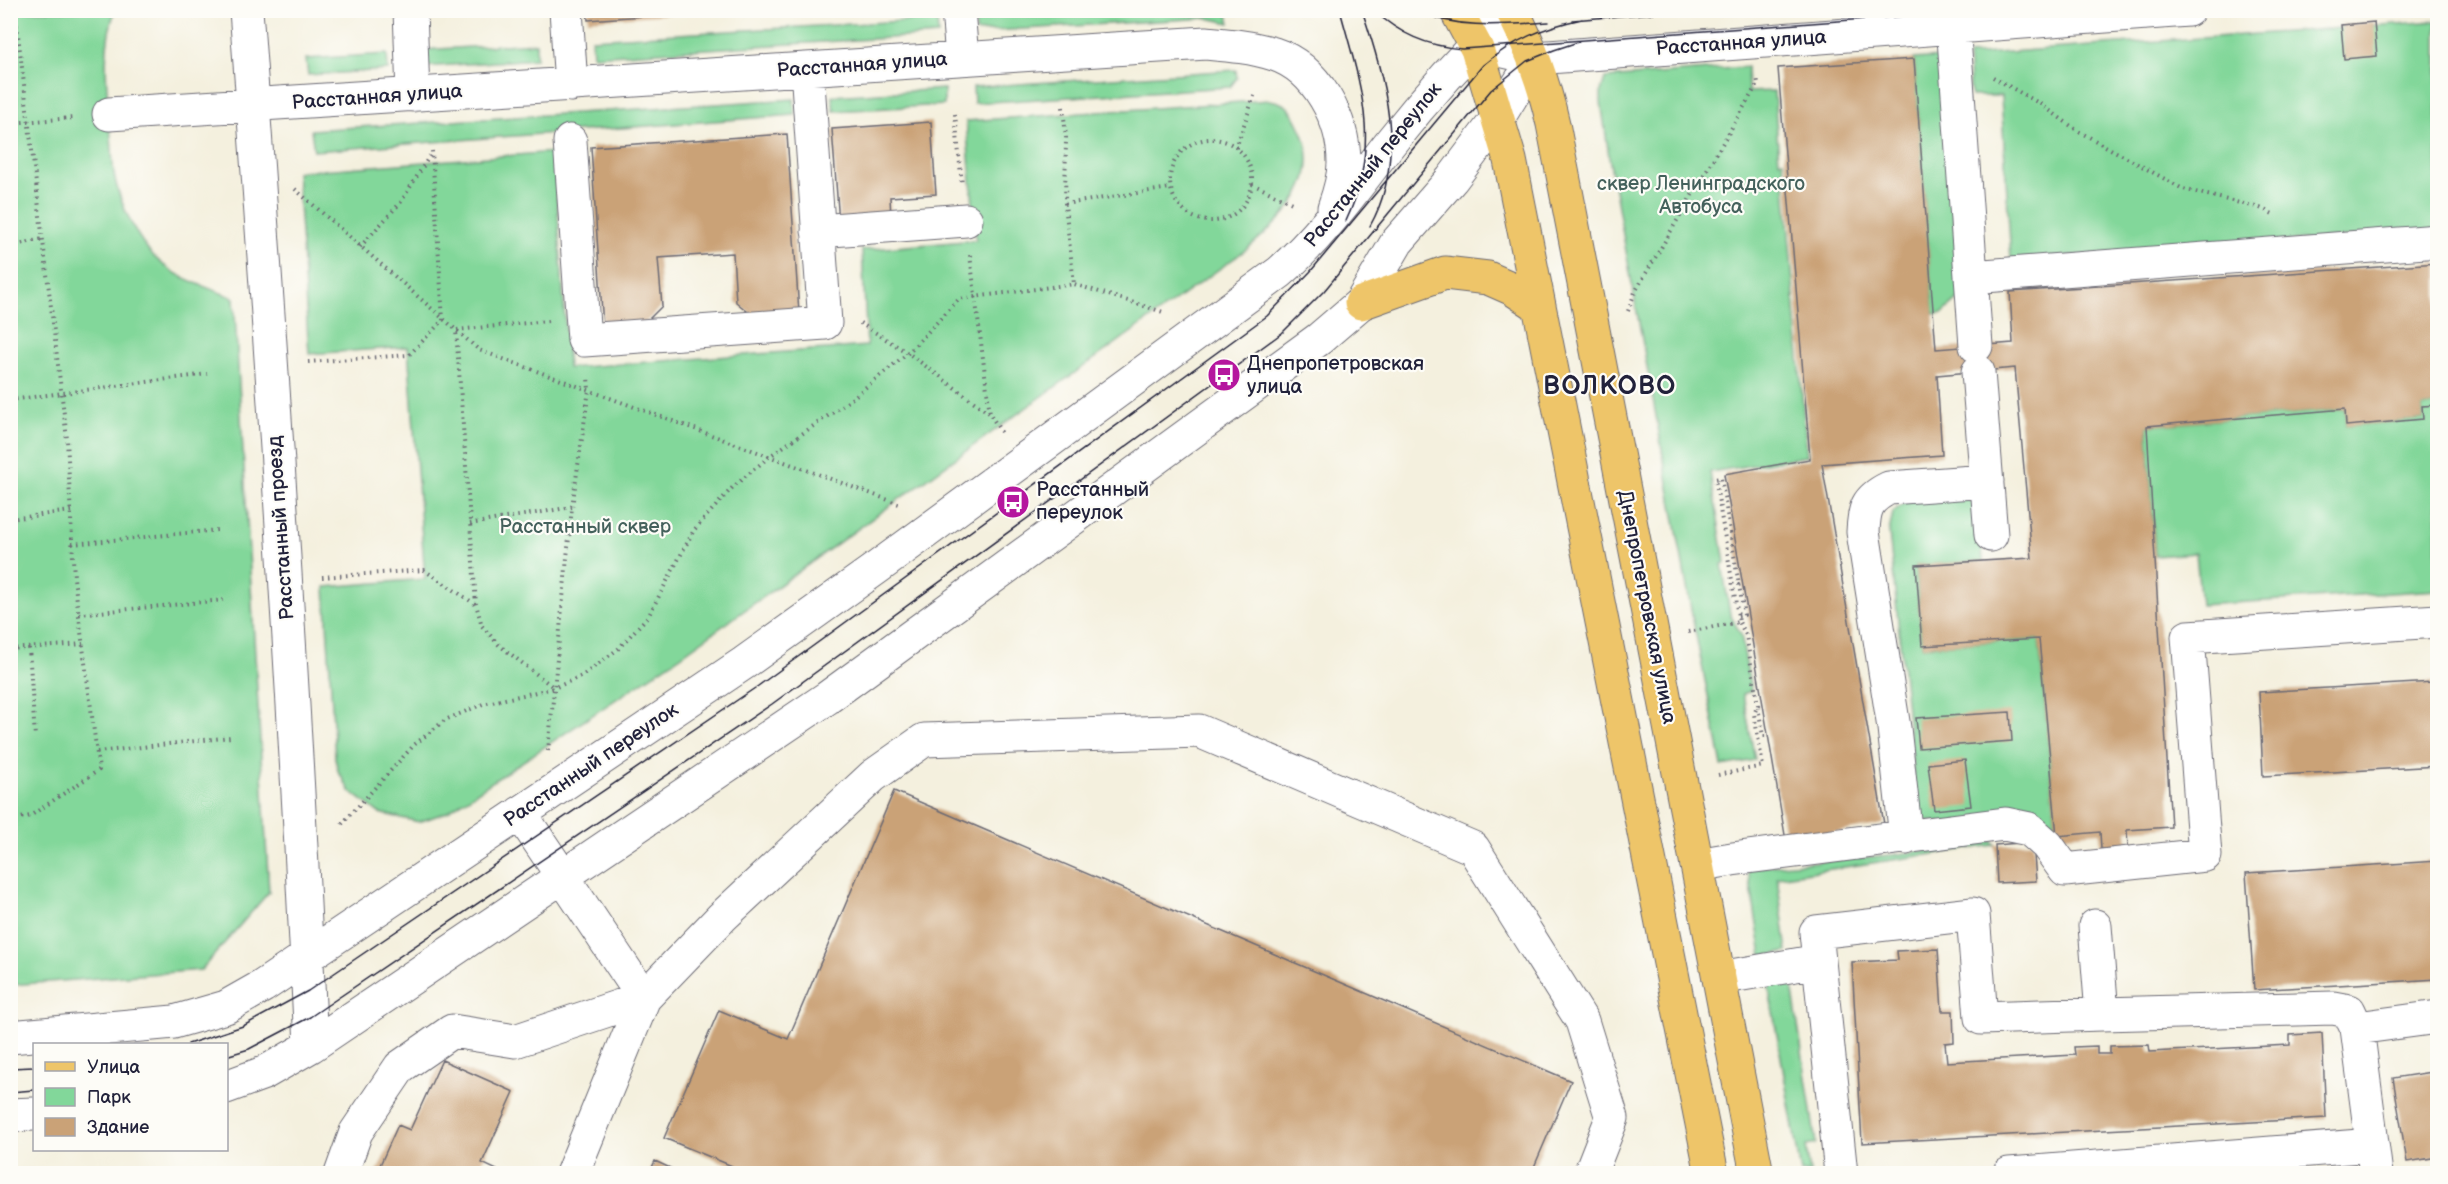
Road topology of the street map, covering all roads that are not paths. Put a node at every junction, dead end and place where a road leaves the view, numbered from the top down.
1 (246, 10) edge
2 (410, 10) edge
3 (566, 10) edge
4 (958, 10) edge
5 (1456, 10) edge
6 (1511, 10) edge
7 (2188, 10) edge
8 (1952, 19) edge
9 (1476, 45) junction
10 (962, 58) junction
11 (1534, 58) junction
12 (807, 69) junction
13 (571, 85) junction
14 (413, 95) junction
15 (253, 105) junction
16 (109, 114) road end
17 (1498, 118) junction
18 (570, 141) dead end
19 (966, 220) road end
20 (1330, 221) junction
21 (818, 231) junction
22 (2438, 242) edge
23 (1971, 277) junction
24 (1361, 303) junction
25 (1539, 306) junction
26 (1987, 481) junction
27 (1991, 535) dead end
28 (2438, 621) edge
29 (520, 813) junction
30 (1906, 838) junction
31 (1697, 866) junction
32 (563, 878) junction
33 (2095, 927) dead end
34 (307, 956) junction
35 (1819, 961) junction
36 (1719, 978) junction
37 (644, 998) junction
38 (2102, 1014) junction
39 (2438, 1017) edge
40 (2357, 1028) junction
41 (10, 1037) edge
42 (311, 1046) junction
43 (228, 1086) edge
44 (33, 1114) edge
45 (10, 1115) edge
46 (2374, 1159) edge
47 (1704, 1166) edge
48 (341, 1173) edge
49 (572, 1173) edge
50 (1590, 1173) edge
51 (1757, 1173) edge
52 (1841, 1173) edge
53 (2009, 1173) edge

1 - 15 street, Расстанный проезд
2 - 14 street
3 - 13 street
4 - 10 street
5 - 9 main road
6 - 9 street, Расстанный переулок
6 - 11 main road, Днепропетровская улица
7 - 8 street, Расстанная улица
8 - 11 street, Расстанная улица
8 - 23 street
9 - 11 street, Расстанная улица
9 - 17 main road
9 - 20 street, Расстанный переулок
10 - 12 street, Расстанная улица
10 - 20 street, Расстанная улица
11 - 17 street
11 - 31 main road, Днепропетровская улица
12 - 13 street, Расстанная улица
12 - 21 street
13 - 14 street, Расстанная улица
14 - 15 street, Расстанная улица
15 - 16 street, Расстанная улица
15 - 34 street, Расстанный проезд
17 - 24 street
17 - 25 main road
18 - 21 street
19 - 21 street
20 - 29 street, Расстанный переулок
22 - 23 street
23 - 26 street
24 - 25 main road
24 - 32 street
25 - 47 main road
26 - 27 street
26 - 30 street
28 - 30 street
29 - 32 street
29 - 34 street, Расстанный переулок
30 - 31 street
31 - 36 main road, Днепропетровская улица
32 - 37 street
32 - 42 street
33 - 38 street
34 - 41 street, Расстанный переулок
34 - 42 street, Расстанный проезд
35 - 36 street
35 - 38 street
35 - 52 street
36 - 51 main road, Днепропетровская улица
37 - 48 street
37 - 49 street
37 - 50 street
38 - 40 street
39 - 40 street
40 - 46 street
42 - 43 street
44 - 45 street
46 - 53 street

